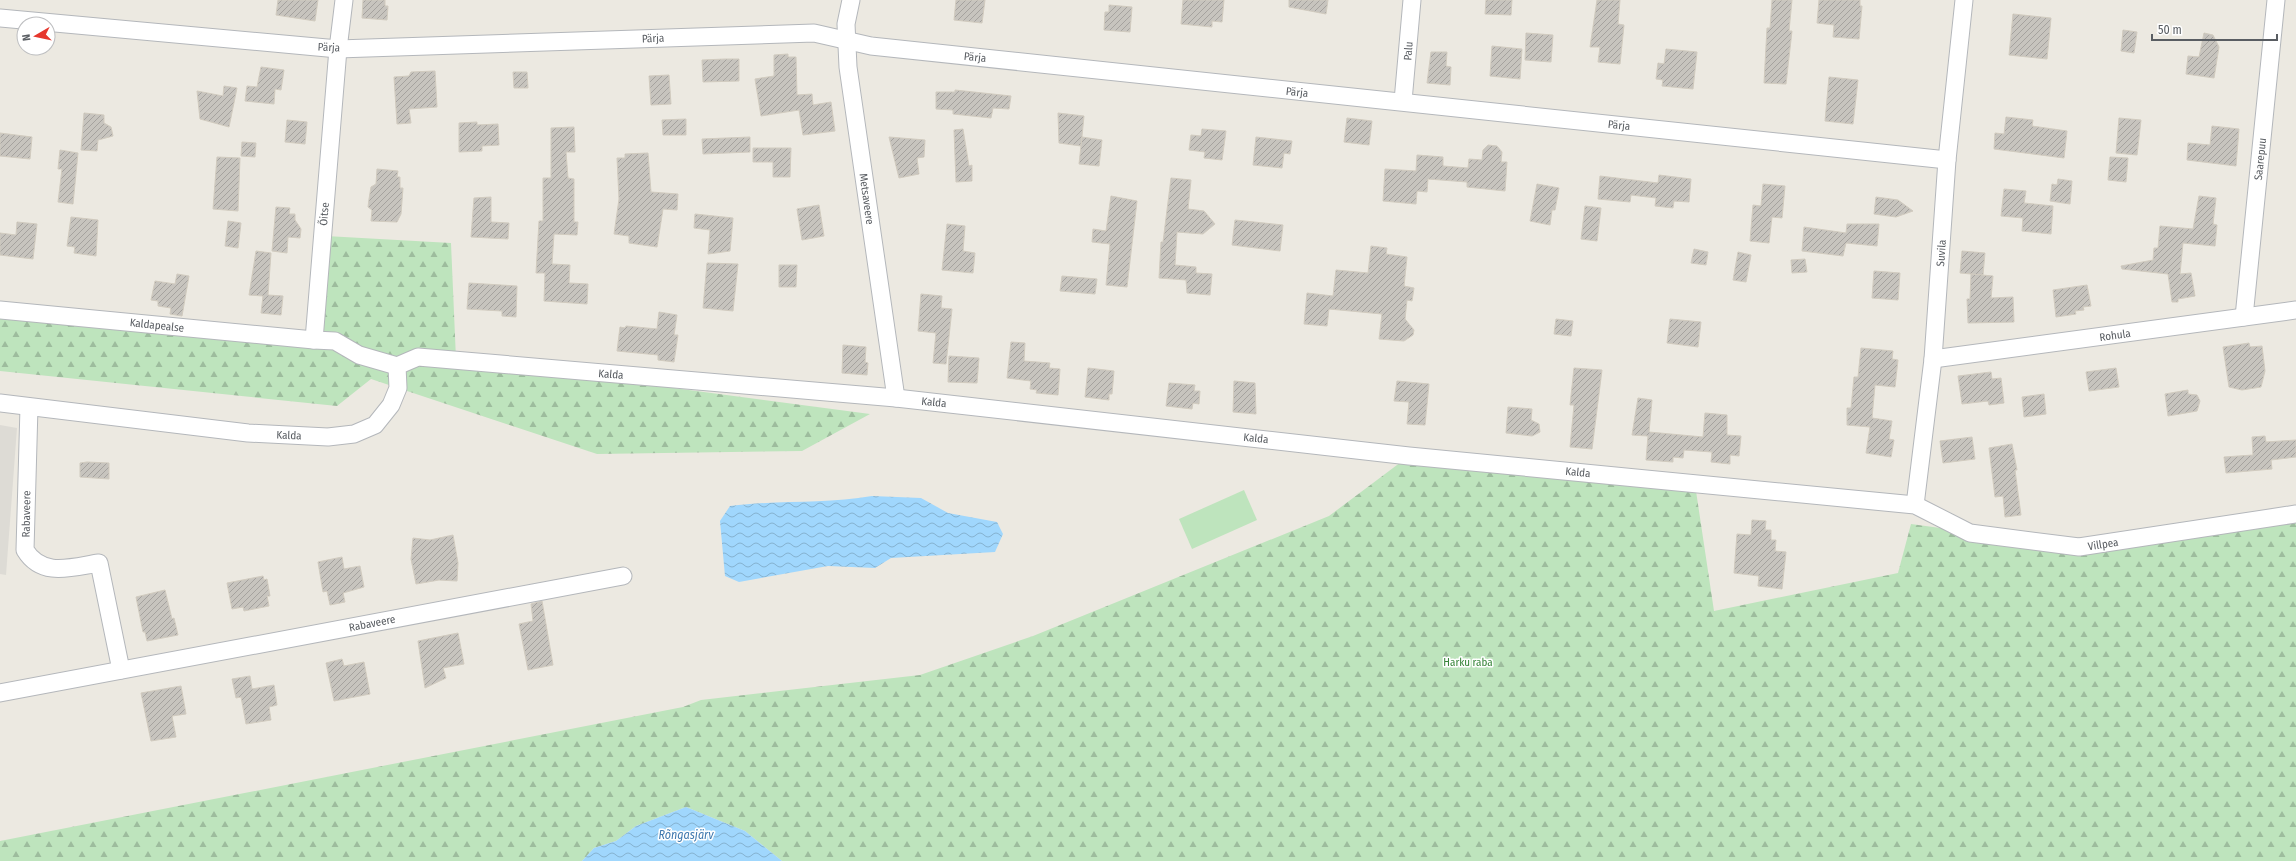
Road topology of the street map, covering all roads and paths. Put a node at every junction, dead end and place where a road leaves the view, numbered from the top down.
1 (344, 0) edge
2 (851, 0) edge
3 (1412, 0) edge
4 (1964, 0) edge
5 (2276, 0) edge
6 (0, 18) edge
7 (846, 39) junction
8 (338, 49) junction
9 (1403, 101) junction
10 (1947, 160) junction
11 (0, 310) edge
12 (2296, 310) edge
13 (2244, 317) junction
14 (314, 340) junction
15 (1933, 359) junction
16 (397, 366) junction
17 (896, 398) junction
18 (0, 403) edge
19 (29, 408) junction
20 (1915, 505) junction
21 (2296, 514) edge
22 (623, 576) dead end
23 (121, 670) junction
24 (0, 693) edge

1 - 8 street, Õitse
2 - 7 street, Metsaveere
3 - 9 street, Palu
4 - 10 street, Suvila
5 - 13 street, Saarepuu
6 - 8 street, Pärja
7 - 8 street, Pärja
7 - 9 street, Pärja
7 - 17 street, Metsaveere
8 - 14 street, Õitse
9 - 10 street, Pärja
10 - 15 street, Suvila
11 - 14 street, Kaldapealse
12 - 13 street, Rohula
13 - 15 street, Rohula
14 - 16 street
15 - 20 street, Suvila
16 - 17 street, Kalda
16 - 19 street, Kalda
17 - 20 street, Kalda
18 - 19 street, Kalda
19 - 23 street, Rabaveere
20 - 21 street, Villpea
22 - 23 street, Rabaveere
23 - 24 street, Rabaveere

